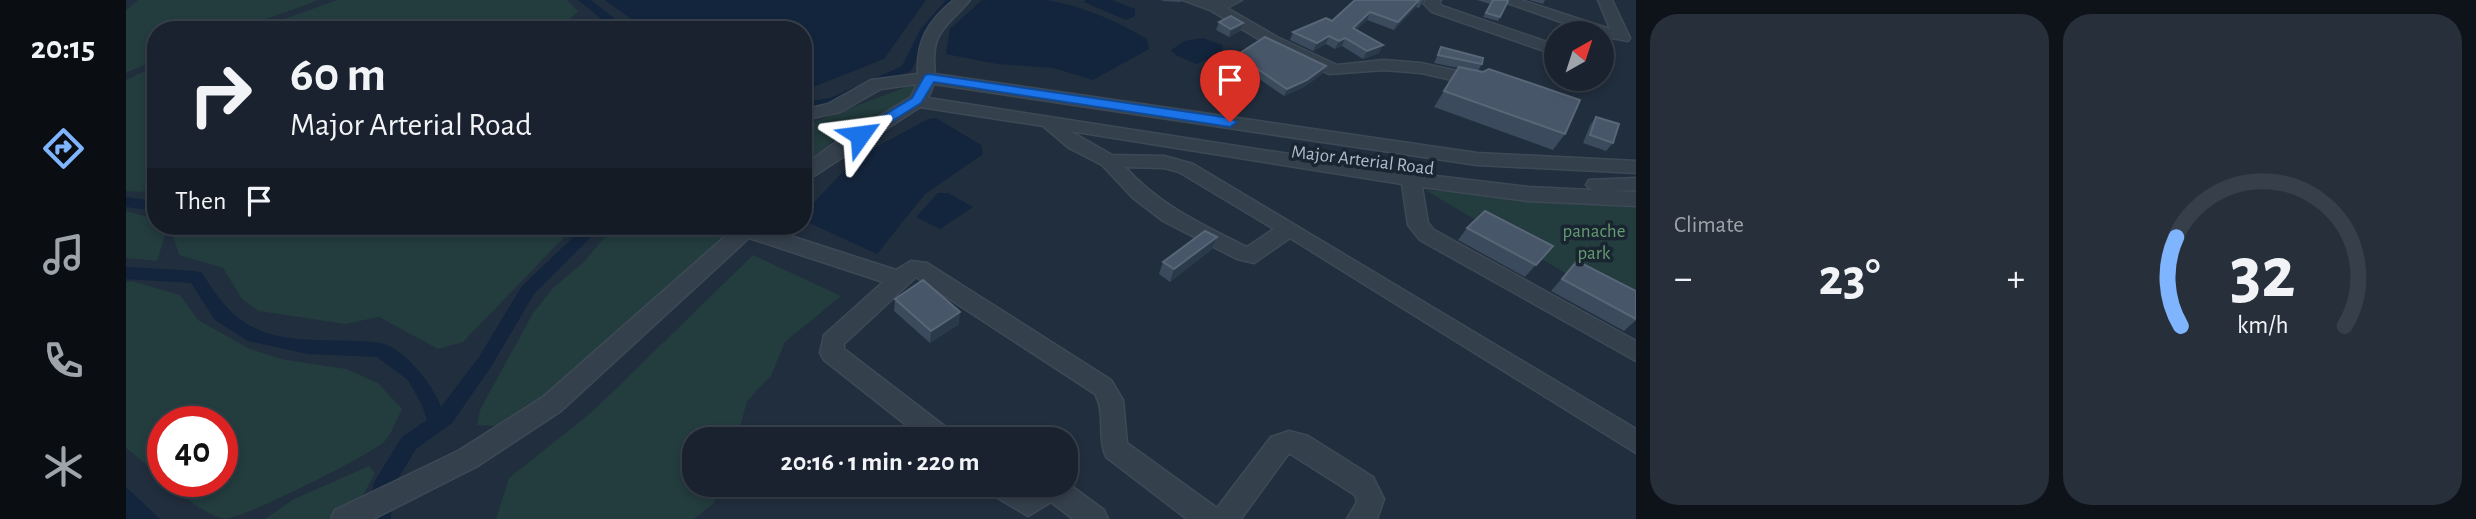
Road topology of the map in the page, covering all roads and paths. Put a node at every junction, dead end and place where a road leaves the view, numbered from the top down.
1 (963, 0) edge
2 (1190, 0) edge
3 (1235, 0) edge
4 (1434, 0) edge
5 (1506, 0) edge
6 (1605, 0) edge
7 (1215, 7) junction
8 (1544, 46) edge
9 (1474, 80) edge
10 (925, 84) junction
11 (812, 113) edge
12 (1050, 123) junction
13 (1636, 153) edge
14 (1110, 160) junction
15 (1636, 167) edge
16 (812, 170) edge
17 (1411, 179) junction
18 (1636, 184) edge
19 (1636, 200) edge
20 (1289, 228) junction
21 (740, 235) edge
22 (769, 235) edge
23 (900, 279) junction
24 (1636, 352) edge
25 (927, 427) edge
26 (1636, 442) edge
27 (1018, 497) edge
28 (1037, 497) edge
29 (1065, 497) edge
30 (349, 517) edge
31 (1094, 519) edge
32 (1209, 519) edge
33 (1225, 519) edge
34 (1362, 519) edge

1 - 10 street
2 - 7 street
3 - 7 street
4 - 8 street
5 - 6 street
7 - 9 street
10 - 11 street
10 - 12 street
10 - 13 street
10 - 15 street, Major Arterial Road
10 - 16 street
10 - 18 street, Major Arterial Road
12 - 14 street
12 - 17 street
14 - 20 street
14 - 20 street
17 - 19 street
17 - 24 street
20 - 26 street
21 - 30 street
22 - 23 street
23 - 25 street
23 - 32 street
27 - 28 street
29 - 31 street
33 - 34 street

